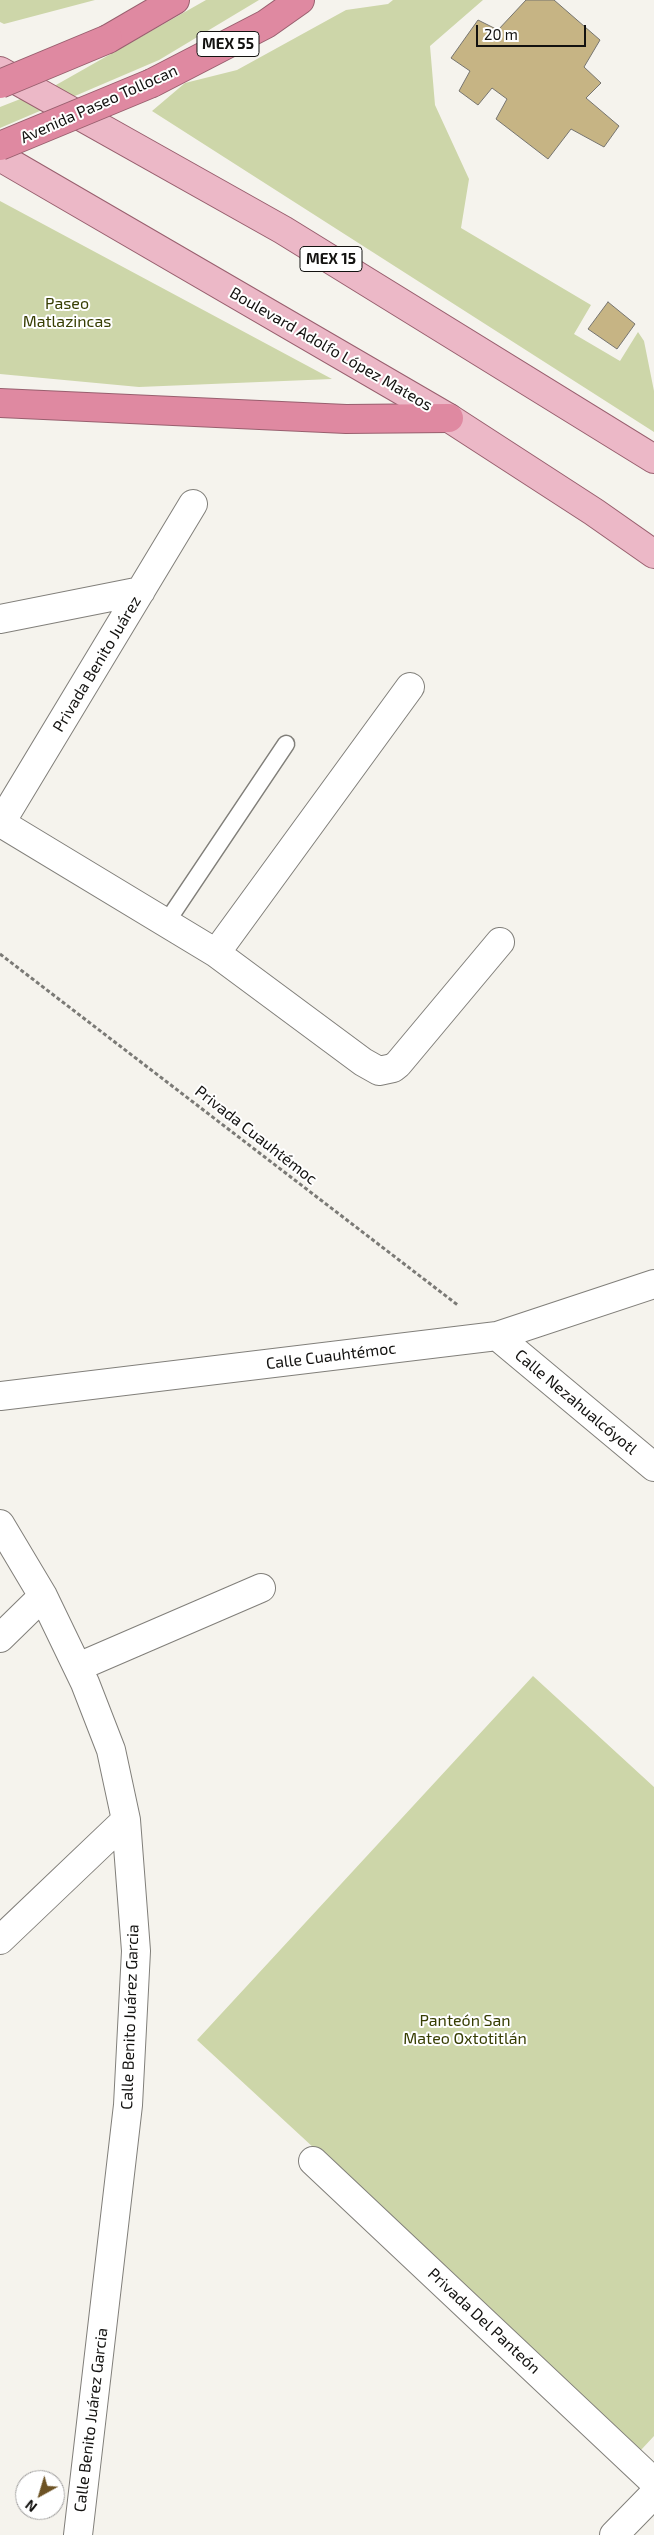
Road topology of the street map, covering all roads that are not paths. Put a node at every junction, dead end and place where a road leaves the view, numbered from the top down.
1 (175, 0) edge
2 (300, 0) edge
3 (156, 8) edge
4 (0, 71) edge
5 (0, 84) edge
6 (0, 146) edge
7 (0, 157) edge
8 (0, 403) edge
9 (449, 418) junction
10 (654, 460) edge
11 (193, 504) dead end
12 (654, 554) edge
13 (141, 591) junction
14 (0, 618) edge
15 (410, 687) dead end
16 (286, 744) dead end
17 (0, 823) edge
18 (166, 923) junction
19 (500, 942) dead end
20 (216, 953) junction
21 (654, 1284) edge
22 (498, 1336) junction
23 (0, 1396) edge
24 (654, 1468) edge
25 (0, 1524) edge
26 (261, 1588) dead end
27 (42, 1596) junction
28 (0, 1638) edge
29 (78, 1668) junction
30 (126, 1820) junction
31 (0, 1940) edge
32 (313, 2161) dead end
33 (654, 2482) edge
34 (654, 2494) edge
35 (78, 2535) edge
36 (614, 2535) edge

1 - 3 highway
2 - 6 highway, Avenida Paseo Tollocan / MEX 55, bridge
3 - 5 highway, bridge
4 - 10 main road, MEX 15
7 - 9 main road, Boulevard Adolfo López Mateos
8 - 9 highway
9 - 12 main road, Boulevard Adolfo López Mateos
11 - 13 street, Privada Benito Juárez
13 - 14 street
13 - 17 street, Privada Benito Juárez
15 - 20 street
16 - 18 lane
17 - 18 street
18 - 20 street
19 - 20 street
21 - 22 street, Calle Cuauhtémoc
22 - 23 street, Calle Cuauhtémoc
22 - 24 street, Calle Nezahualcóyotl
25 - 27 street, Calle Benito Juárez Garcia
26 - 29 street
27 - 28 street
27 - 29 street, Calle Benito Juárez Garcia
29 - 30 street, Calle Benito Juárez Garcia
30 - 31 street
30 - 35 street, Calle Benito Juárez Garcia
32 - 33 street, Privada Del Panteón
34 - 36 street

